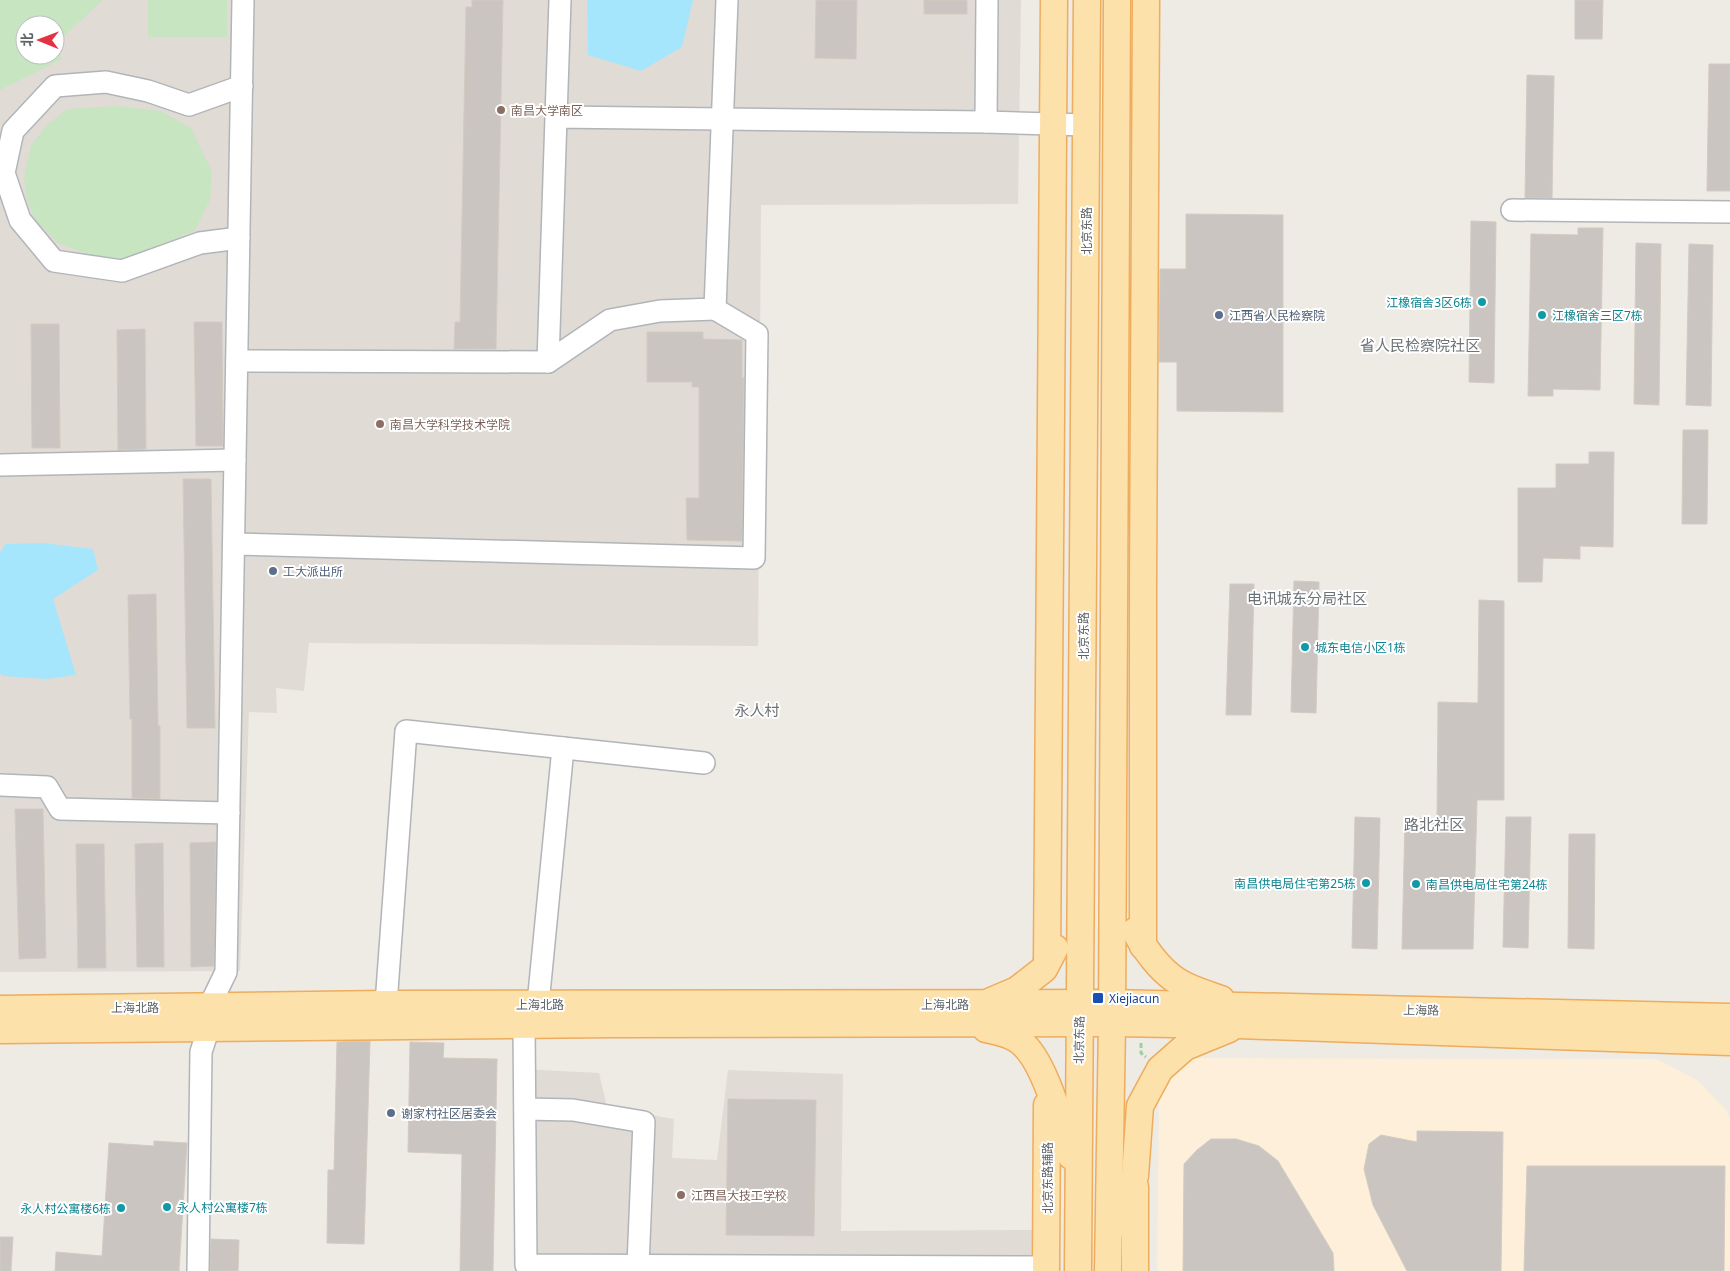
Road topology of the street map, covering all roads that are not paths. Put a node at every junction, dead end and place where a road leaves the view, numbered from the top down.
1 (243, 0) edge
2 (560, 0) edge
3 (727, 0) edge
4 (987, 0) edge
5 (1054, 0) edge
6 (1087, 0) edge
7 (1117, 0) edge
8 (1146, 0) edge
9 (242, 86) junction
10 (556, 117) junction
11 (723, 119) junction
12 (986, 122) junction
13 (1053, 124) junction
14 (1087, 125) junction
15 (1512, 210) dead end
16 (1730, 212) edge
17 (239, 238) junction
18 (715, 309) junction
19 (237, 361) junction
20 (548, 362) junction
21 (235, 460) junction
22 (0, 465) edge
23 (234, 544) junction
24 (563, 748) junction
25 (704, 763) dead end
26 (0, 785) edge
27 (229, 813) junction
28 (1112, 864) junction
29 (1082, 880) junction
30 (1143, 946) junction
31 (1047, 962) junction
32 (386, 1004) junction
33 (986, 1004) junction
34 (0, 1008) edge
35 (1080, 1013) junction
36 (1111, 1013) junction
37 (531, 1014) junction
38 (1238, 1015) junction
39 (209, 1017) junction
40 (1730, 1017) edge
41 (964, 1024) junction
42 (0, 1030) edge
43 (1730, 1042) edge
44 (1047, 1084) junction
45 (525, 1109) junction
46 (1135, 1176) junction
47 (1078, 1181) junction
48 (1108, 1238) junction
49 (638, 1265) junction
50 (1046, 1269) edge
51 (198, 1271) edge
52 (1078, 1271) edge
53 (1108, 1271) edge
54 (1135, 1271) edge

1 - 9 lane
2 - 10 lane
3 - 11 lane
4 - 12 lane
5 - 13 main road
6 - 14 main road, 北京东路
7 - 28 main road
8 - 30 main road
9 - 17 lane
9 - 17 lane
10 - 11 lane
10 - 20 lane
11 - 12 lane
11 - 18 lane
12 - 13 lane
13 - 14 lane
13 - 31 main road
14 - 29 main road, 北京东路
15 - 16 lane
17 - 19 lane
18 - 20 lane
18 - 23 lane
19 - 20 lane
19 - 21 lane
21 - 22 lane
21 - 23 lane
23 - 27 lane
24 - 25 lane
24 - 32 lane
24 - 37 lane
26 - 27 lane
27 - 39 lane
28 - 30 main road
28 - 36 main road
29 - 31 main road
29 - 35 main road, 北京东路
30 - 38 main road
31 - 33 main road
32 - 37 main road, 上海北路
32 - 39 main road, 上海北路
33 - 35 main road, 上海北路
33 - 37 main road, 上海北路
34 - 39 main road, 上海北路
35 - 36 main road, 上海路
35 - 41 main road, 上海北路
35 - 47 main road, 北京东路
36 - 38 main road, 上海路
36 - 48 main road
37 - 39 main road, 上海北路
37 - 41 main road, 上海北路
37 - 45 lane
38 - 40 main road, 上海路
38 - 43 main road, 上海路
38 - 46 main road
39 - 42 main road, 上海北路
39 - 51 lane
41 - 44 main road
44 - 47 main road
44 - 50 main road, 北京东路辅路
45 - 49 lane
45 - 49 lane
46 - 48 main road
46 - 54 main road
47 - 52 main road, 北京东路
48 - 53 main road
49 - 50 lane

